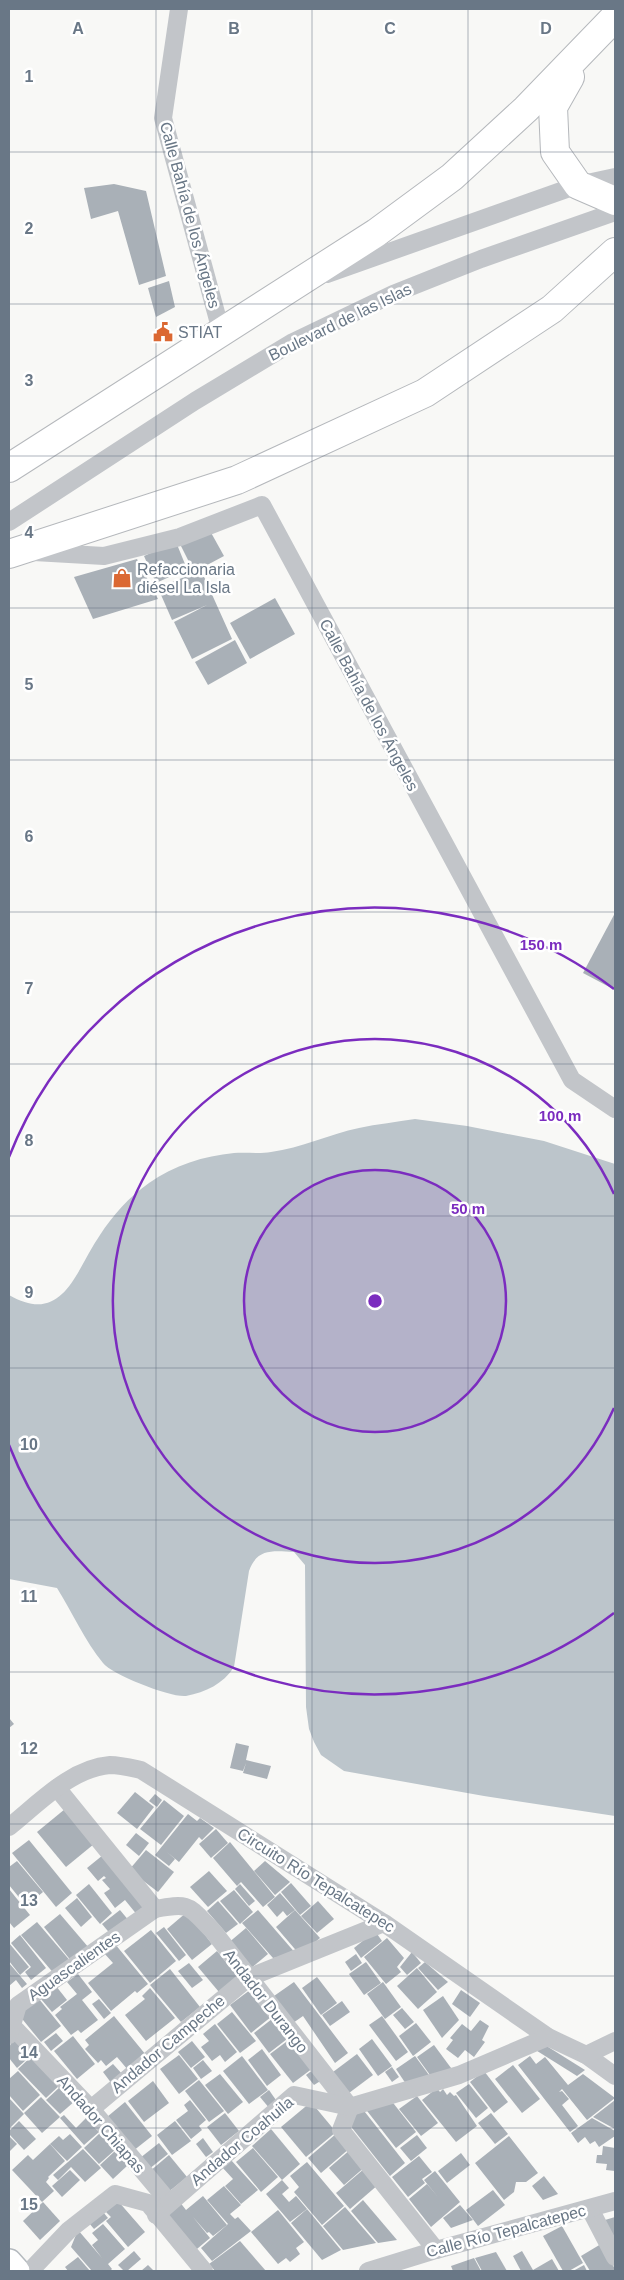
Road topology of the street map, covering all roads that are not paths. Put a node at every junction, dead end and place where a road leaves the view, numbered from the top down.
1 (179, 9) edge
2 (615, 17) edge
3 (588, 45) junction
4 (615, 177) edge
5 (578, 185) junction
6 (615, 201) edge
7 (615, 212) edge
8 (615, 252) edge
9 (290, 287) junction
10 (221, 331) junction
11 (9, 468) edge
12 (9, 522) edge
13 (13, 552) edge
14 (615, 1109) edge
15 (57, 1788) junction
16 (9, 1827) edge
17 (155, 1909) junction
18 (384, 1923) junction
19 (248, 1978) junction
20 (9, 2031) edge
21 (548, 2037) junction
22 (615, 2041) edge
23 (586, 2055) junction
24 (615, 2076) edge
25 (350, 2107) junction
26 (91, 2109) junction
27 (615, 2201) edge
28 (169, 2202) junction
29 (590, 2209) junction
30 (156, 2215) junction
31 (436, 2250) junction
32 (615, 2257) edge
33 (17, 2269) edge
34 (204, 2271) edge
35 (368, 2271) edge

1 - 10 street, Calle Bahía de los Ángeles
2 - 3 highway
3 - 5 highway
3 - 9 highway
4 - 5 street
5 - 6 highway
5 - 9 street
7 - 12 street, Boulevard de las Islas
8 - 13 highway
9 - 10 highway
10 - 11 highway
13 - 14 street, Calle Bahía de los Ángeles
15 - 16 street, Circuito Río Tepalcatepec
15 - 17 street
15 - 18 street, Circuito Río Tepalcatepec
17 - 19 street, Andador Durango
17 - 20 street, Aguascalientes
18 - 19 street, Andador Campeche
18 - 21 street, Circuito Río Tepalcatepec
19 - 25 street, Andador Durango
19 - 26 street, Andador Campeche
20 - 26 street, Andador Chiapas
21 - 23 street, Circuito Río Tepalcatepec
21 - 25 street, Andador Coahuila
22 - 23 street
23 - 24 street, Circuito Río Tepalcatepec
25 - 28 street, Andador Coahuila
25 - 31 street
26 - 28 street, Andador Chiapas
27 - 29 street, Calle Río Tepalcatepec
28 - 30 street, Andador Coahuila
29 - 31 street, Calle Río Tepalcatepec
29 - 32 street
30 - 33 street
30 - 34 street
31 - 35 street, Calle Río Tepalcatepec

